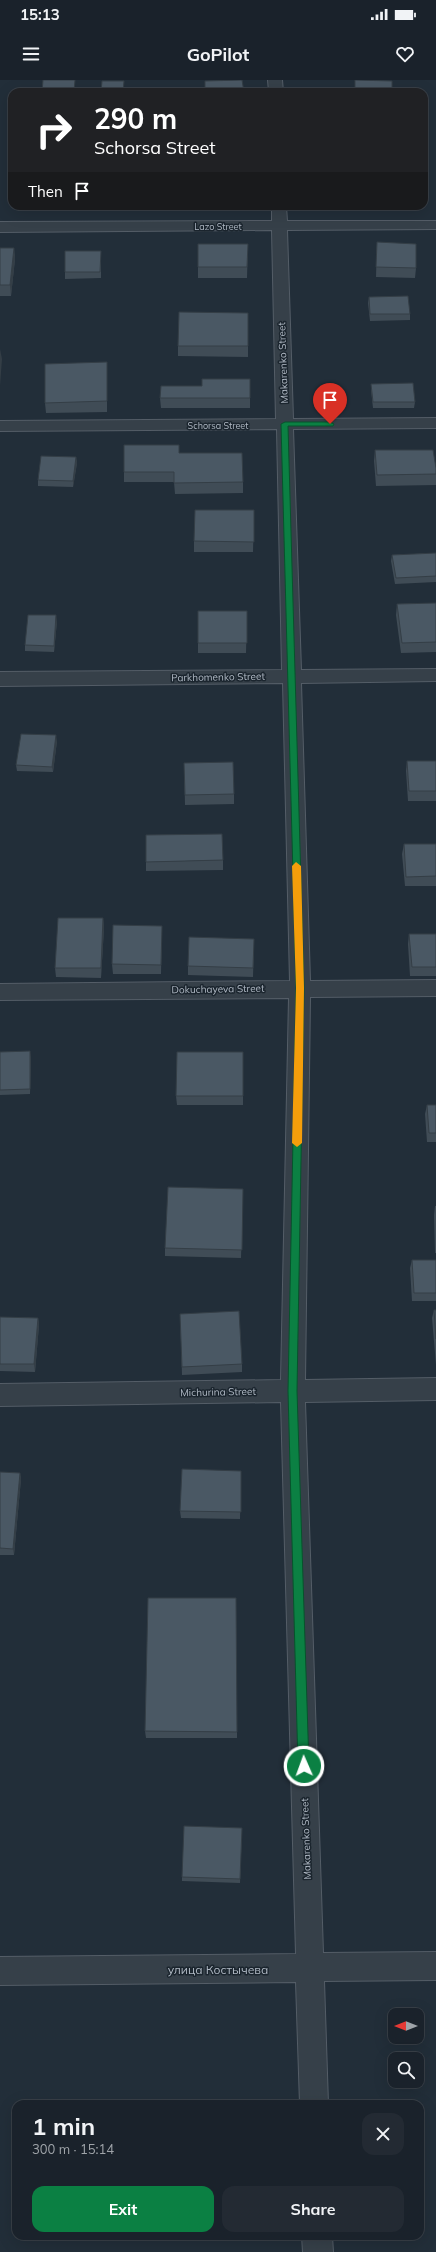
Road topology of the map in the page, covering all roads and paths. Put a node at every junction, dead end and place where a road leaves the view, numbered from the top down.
1 (279, 216) edge
2 (436, 224) edge
3 (0, 227) edge
4 (436, 423) edge
5 (285, 424) junction
6 (0, 426) edge
7 (436, 675) edge
8 (291, 676) junction
9 (0, 679) edge
10 (300, 988) junction
11 (436, 988) edge
12 (0, 992) edge
13 (436, 1389) edge
14 (292, 1391) junction
15 (0, 1395) edge
16 (436, 1966) edge
17 (310, 1968) junction
18 (0, 1971) edge
19 (314, 2100) edge
20 (317, 2240) edge
21 (318, 2252) edge

1 - 2 street, Lazo Street
1 - 3 street, Lazo Street
1 - 5 street, Makarenko Street
4 - 5 street, Schorsa Street
5 - 6 street, Schorsa Street
5 - 8 street, Makarenko Street
7 - 8 street, Parkhomenko Street
8 - 9 street, Parkhomenko Street
8 - 10 street, Makarenko Street
10 - 11 street, Dokuchayeva Street
10 - 12 street, Dokuchayeva Street
10 - 14 street, Makarenko Street
13 - 14 street, Michurina Street
14 - 15 street, Michurina Street
14 - 17 street, Makarenko Street
16 - 17 street, улица Костычева
17 - 18 street, улица Костычева
17 - 19 street, Makarenko Street
20 - 21 street

